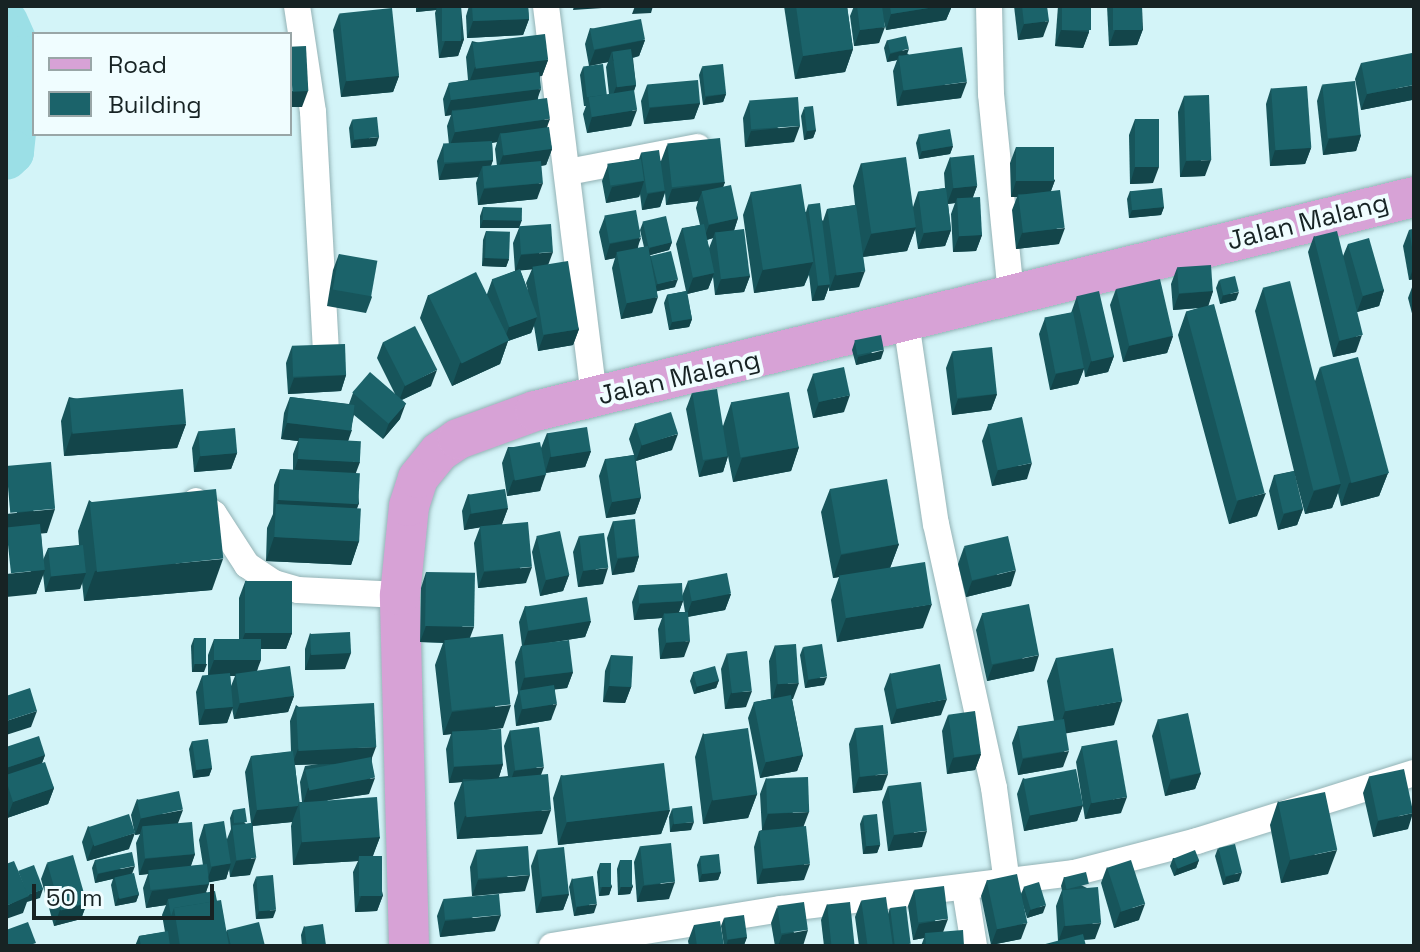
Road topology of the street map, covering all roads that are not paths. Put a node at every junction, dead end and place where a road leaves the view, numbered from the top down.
1 (297, 6) edge
2 (546, 6) edge
3 (989, 6) edge
4 (708, 145) edge
5 (568, 172) junction
6 (1414, 197) edge
7 (1011, 294) junction
8 (906, 322) junction
9 (326, 352) edge
10 (594, 398) junction
11 (174, 496) edge
12 (400, 595) junction
13 (1414, 773) edge
14 (1007, 883) junction
15 (965, 889) junction
16 (409, 946) edge
17 (552, 946) edge
18 (974, 946) edge

1 - 9 street
2 - 5 street
3 - 7 street
4 - 5 street
5 - 10 street
6 - 7 main road, Jalan Malang
7 - 8 main road, Jalan Malang
8 - 10 main road, Jalan Malang
8 - 14 street
10 - 12 main road, Jalan Malang
11 - 12 street
12 - 16 main road, Jalan Malang
13 - 14 street
14 - 15 street
15 - 17 street
15 - 18 street

